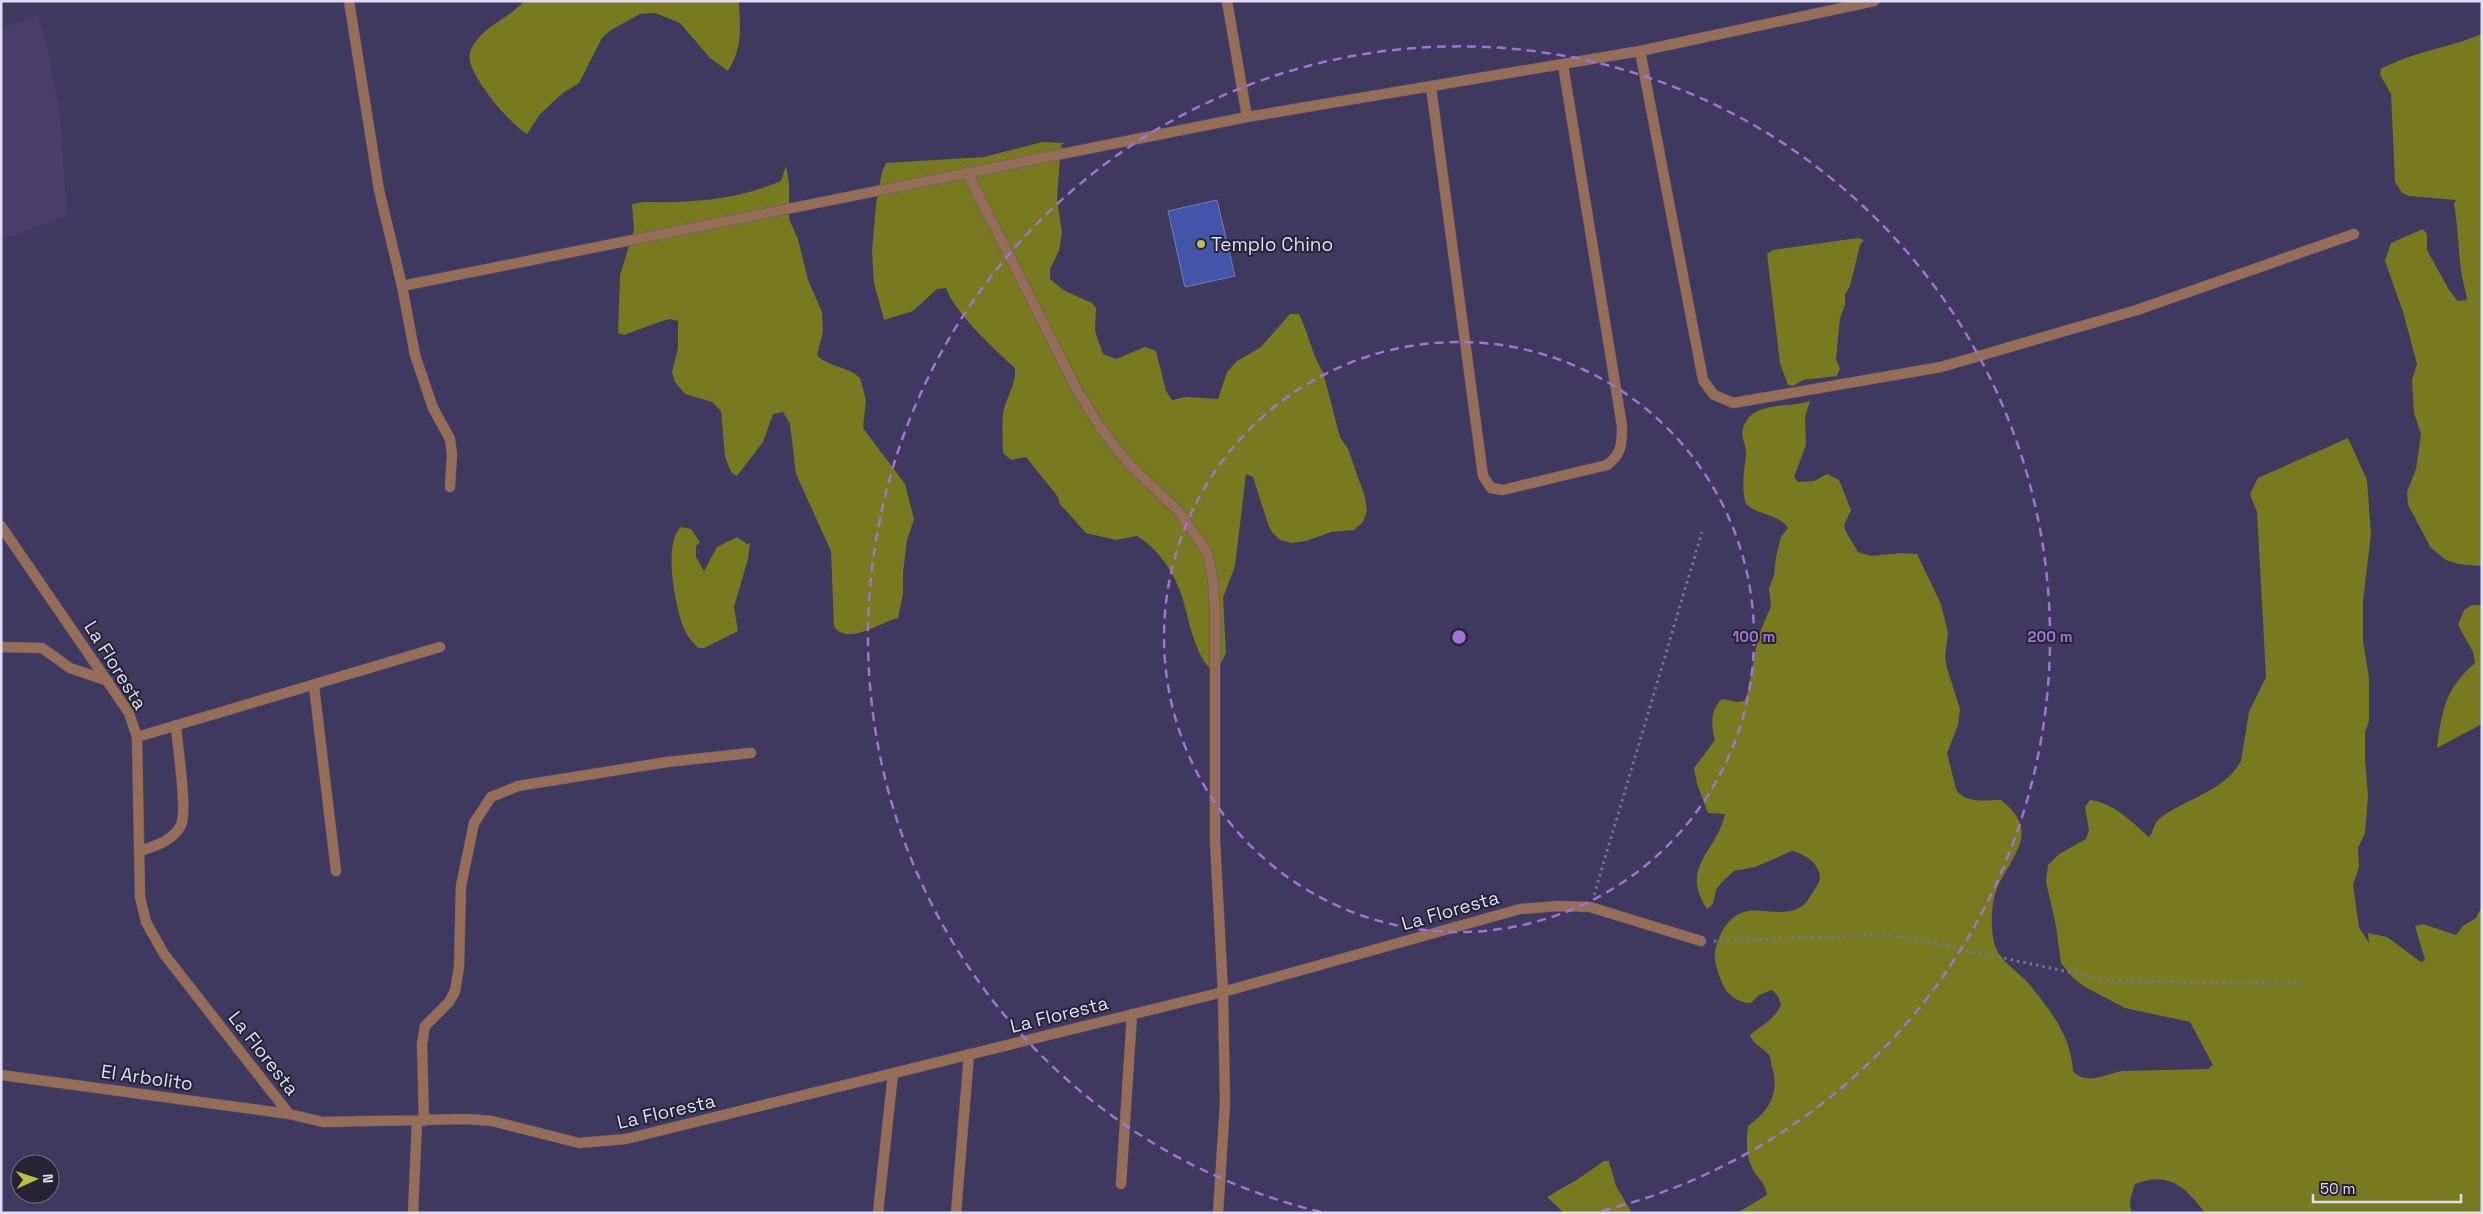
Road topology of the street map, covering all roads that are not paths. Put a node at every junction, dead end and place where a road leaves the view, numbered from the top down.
1 (349, 1) edge
2 (1227, 1) edge
3 (1874, 1) edge
4 (1640, 51) junction
5 (1563, 65) junction
6 (1431, 87) junction
7 (1246, 117) junction
8 (967, 172) junction
9 (2354, 234) dead end
10 (402, 286) junction
11 (450, 487) dead end
12 (1, 526) edge
13 (1, 646) edge
14 (440, 647) dead end
15 (108, 681) junction
16 (314, 686) junction
17 (176, 726) junction
18 (137, 737) junction
19 (751, 752) dead end
20 (140, 851) junction
21 (336, 871) dead end
22 (1701, 941) road end
23 (1223, 992) junction
24 (1132, 1014) junction
25 (969, 1054) junction
26 (893, 1073) junction
27 (1, 1075) edge
28 (288, 1114) junction
29 (420, 1121) junction
30 (1121, 1184) dead end
31 (413, 1213) edge
32 (878, 1213) edge
33 (956, 1213) edge
34 (1218, 1213) edge

1 - 10 street
2 - 7 street
3 - 4 street
4 - 5 street
4 - 9 street
5 - 6 street
5 - 6 street
6 - 7 street
7 - 8 street
8 - 10 street
8 - 23 street
10 - 11 street
12 - 15 street, La Floresta
13 - 15 street
14 - 16 street
15 - 18 street, La Floresta
16 - 17 street
16 - 21 street
17 - 18 street
17 - 20 street
18 - 20 street, La Floresta
19 - 29 street
20 - 28 street, La Floresta
22 - 23 street, La Floresta
23 - 24 street, La Floresta
23 - 34 street
24 - 25 street, La Floresta
24 - 30 street
25 - 26 street, La Floresta
25 - 33 street
26 - 29 street, La Floresta
26 - 32 street
27 - 28 street, El Arbolito
28 - 29 street, La Floresta
29 - 31 street

